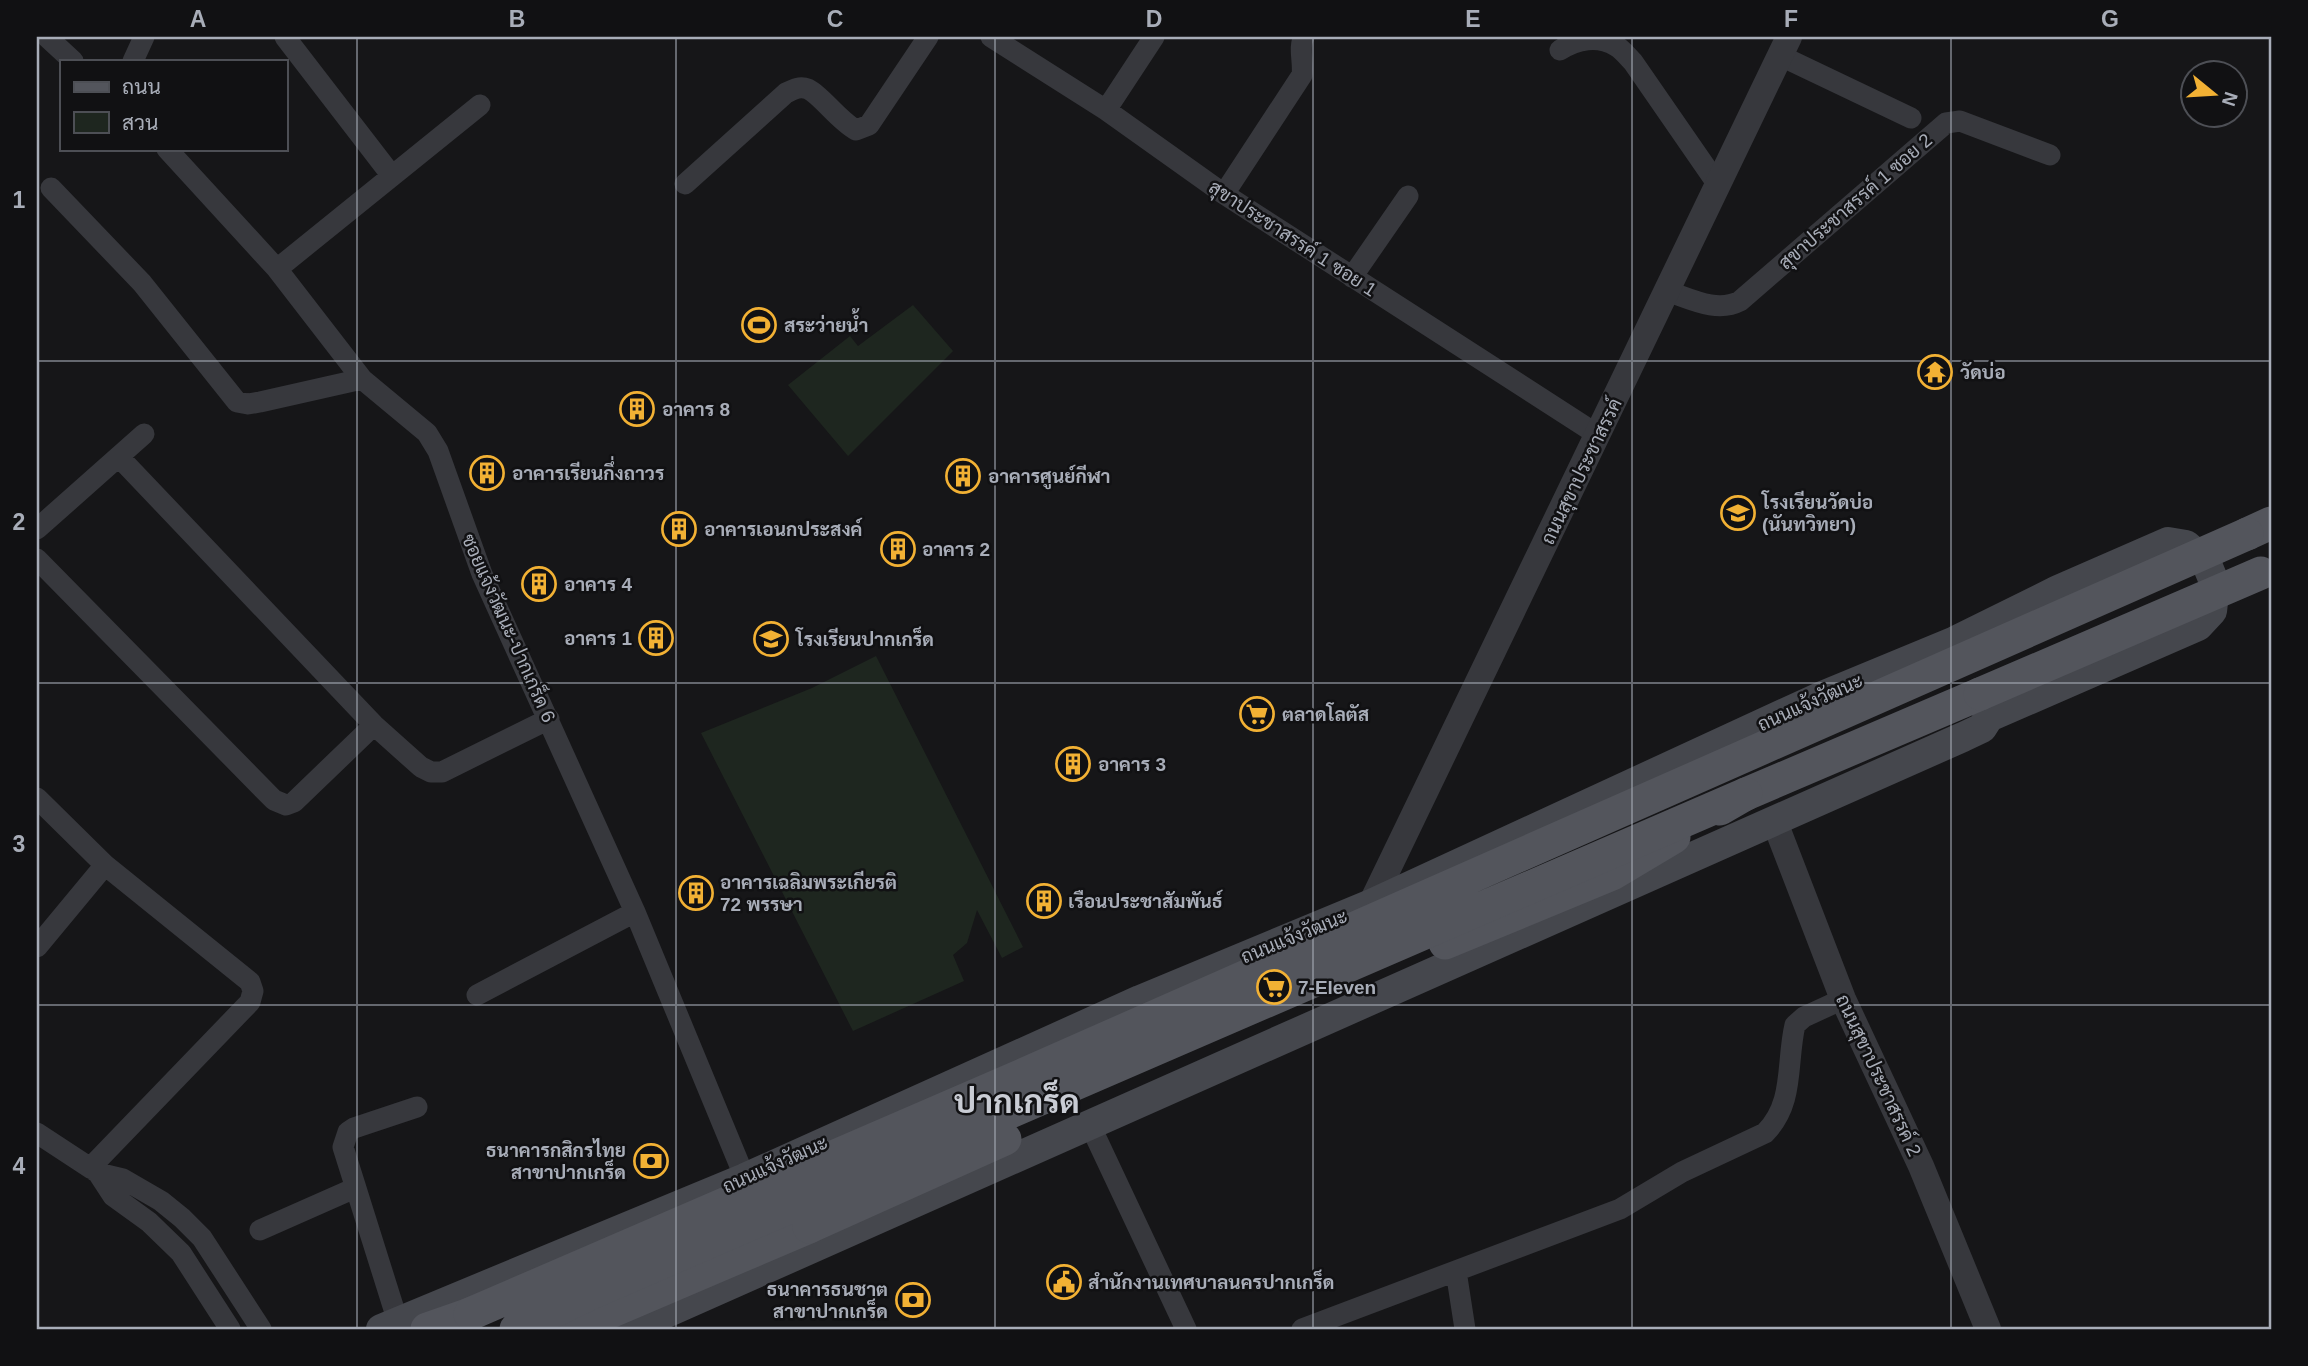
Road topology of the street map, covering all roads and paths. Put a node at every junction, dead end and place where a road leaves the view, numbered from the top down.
1 (47, 37) edge
2 (144, 37) edge
3 (285, 37) edge
4 (928, 37) edge
5 (991, 37) edge
6 (1154, 37) edge
7 (1304, 37) edge
8 (1785, 46) edge
9 (1560, 50) dead end
10 (72, 60) edge
11 (133, 60) edge
12 (480, 105) dead end
13 (1106, 110) junction
14 (1911, 118) dead end
15 (168, 150) edge
16 (2050, 155) dead end
17 (392, 176) junction
18 (685, 184) dead end
19 (1718, 185) junction
20 (51, 188) dead end
21 (1224, 194) junction
22 (1408, 196) dead end
23 (277, 268) junction
24 (1352, 277) junction
25 (1667, 291) junction
26 (362, 379) junction
27 (144, 433) dead end
28 (1598, 435) junction
29 (119, 457) junction
30 (2271, 523) edge
31 (37, 529) edge
32 (37, 559) edge
33 (2271, 568) edge
34 (1955, 641) junction
35 (1989, 717) junction
36 (549, 719) junction
37 (374, 724) junction
38 (1746, 794) junction
39 (37, 799) edge
40 (1774, 820) junction
41 (105, 865) junction
42 (1371, 904) junction
43 (635, 912) junction
44 (37, 947) edge
45 (1398, 987) junction
46 (477, 995) dead end
47 (1843, 999) junction
48 (417, 1107) dead end
49 (1090, 1125) junction
50 (37, 1133) edge
51 (94, 1171) junction
52 (745, 1178) junction
53 (355, 1188) junction
54 (260, 1230) dead end
55 (1456, 1271) junction
56 (455, 1322) edge
57 (402, 1327) edge
58 (230, 1329) edge
59 (261, 1329) edge
60 (516, 1329) edge
61 (570, 1329) edge
62 (630, 1329) edge
63 (1186, 1329) edge
64 (1302, 1329) edge
65 (1465, 1329) edge
66 (1988, 1329) edge

1 - 10 street
2 - 11 street
3 - 17 street
4 - 18 street
5 - 13 street, สุขาประชาสรรค์ 1 ซอย 1
6 - 13 street
7 - 21 street
8 - 14 street
8 - 19 street, ถนนสุขาประชาสรรค์
9 - 19 street
12 - 17 street
13 - 21 street, สุขาประชาสรรค์ 1 ซอย 1
15 - 23 street, ซอยแจ้งวัฒนะ-ปากเกร็ด 6
16 - 25 street, สุขาประชาสรรค์ 1 ซอย 2
17 - 23 street
19 - 25 street, ถนนสุขาประชาสรรค์
20 - 26 street
21 - 24 street, สุขาประชาสรรค์ 1 ซอย 1
22 - 24 street
23 - 26 street, ซอยแจ้งวัฒนะ-ปากเกร็ด 6
24 - 28 street, สุขาประชาสรรค์ 1 ซอย 1
25 - 28 street, ถนนสุขาประชาสรรค์
26 - 36 street, ซอยแจ้งวัฒนะ-ปากเกร็ด 6
27 - 29 street
28 - 42 street, ถนนสุขาประชาสรรค์
29 - 31 street
29 - 37 street
30 - 56 main road, ถนนแจ้งวัฒนะ, bridge
32 - 37 street
33 - 38 main road, bridge
34 - 35 main road
34 - 35 main road, ถนนแจ้งวัฒนะ
34 - 42 main road, ถนนแจ้งวัฒนะ
35 - 40 main road, ถนนแจ้งวัฒนะ
36 - 37 street
36 - 43 street, ซอยแจ้งวัฒนะ-ปากเกร็ด 6
38 - 60 main road, bridge
38 - 61 main road, bridge
39 - 41 street
40 - 45 main road, ถนนแจ้งวัฒนะ
40 - 47 street, ถนนสุขาประชาสรรค์ 2
41 - 44 street
41 - 51 street
42 - 45 main road
42 - 52 main road, ถนนแจ้งวัฒนะ
43 - 46 street
43 - 52 street, ซอยแจ้งวัฒนะ-ปากเกร็ด 6
45 - 49 main road, ถนนแจ้งวัฒนะ
47 - 55 street
47 - 66 street, ถนนสุขาประชาสรรค์ 2
48 - 53 street
49 - 62 main road, ถนนแจ้งวัฒนะ
49 - 63 street
50 - 51 street
51 - 58 street
51 - 59 street
52 - 57 main road, ถนนแจ้งวัฒนะ
53 - 54 street
53 - 57 street
55 - 64 street
55 - 65 street
56 - 57 main road, ถนนแจ้งวัฒนะ

